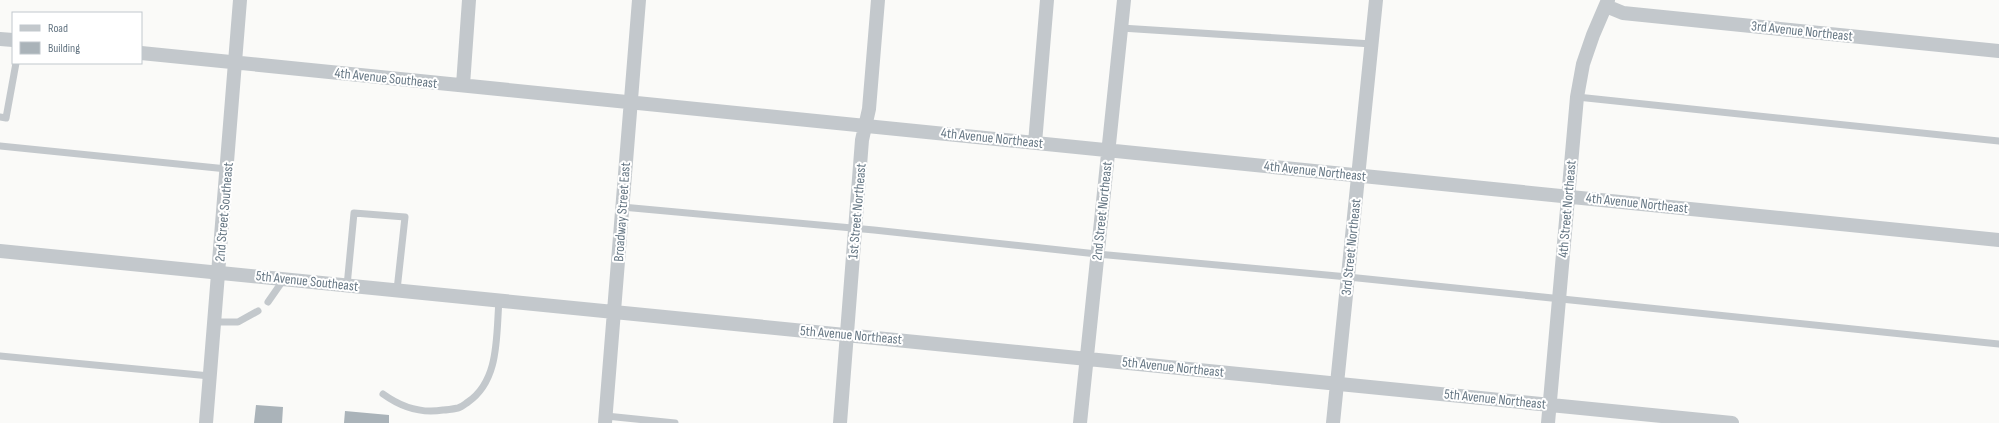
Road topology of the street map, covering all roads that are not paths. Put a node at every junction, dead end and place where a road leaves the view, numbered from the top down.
1 (240, 0) edge
2 (469, 0) edge
3 (639, 0) edge
4 (878, 0) edge
5 (1047, 0) edge
6 (1124, 0) edge
7 (1376, 0) edge
8 (1607, 3) edge
9 (1121, 28) junction
10 (0, 39) edge
11 (12, 40) edge
12 (1372, 44) junction
13 (1999, 51) edge
14 (142, 53) edge
15 (236, 63) junction
16 (16, 64) edge
17 (463, 85) junction
18 (1577, 96) junction
19 (631, 101) junction
20 (0, 117) edge
21 (866, 126) junction
22 (1999, 141) edge
23 (1035, 143) junction
24 (0, 146) edge
25 (1108, 149) junction
26 (228, 169) junction
27 (1358, 175) junction
28 (1568, 197) junction
29 (622, 207) junction
30 (856, 228) junction
31 (1999, 240) edge
32 (0, 251) edge
33 (1097, 254) junction
34 (218, 272) junction
35 (1348, 277) junction
36 (284, 279) junction
37 (347, 286) junction
38 (397, 290) junction
39 (1559, 300) junction
40 (499, 301) junction
41 (268, 302) dead end
42 (258, 311) dead end
43 (614, 312) junction
44 (215, 322) junction
45 (847, 334) junction
46 (1999, 344) edge
47 (0, 356) edge
48 (1086, 358) junction
49 (210, 376) junction
50 (1337, 384) junction
51 (383, 394) dead end
52 (1550, 405) junction
53 (606, 420) edge
54 (206, 423) edge
55 (675, 423) edge
56 (840, 423) edge
57 (1080, 423) edge
58 (1333, 423) edge
59 (1548, 423) edge
60 (1732, 423) edge

1 - 15 street, 2nd Street Southeast
2 - 17 street
3 - 19 street, Broadway Street East
4 - 21 street, 1st Street Northeast
5 - 23 street
6 - 9 street, 2nd Street Northeast
7 - 12 street, 3rd Street Northeast
8 - 13 street, 3rd Avenue Northeast
8 - 18 street, 4th Street Northeast
9 - 12 lane
9 - 25 street, 2nd Street Northeast
10 - 11 street
12 - 27 street, 3rd Street Northeast
14 - 15 street, 4th Avenue Southeast
15 - 17 street, 4th Avenue Southeast
15 - 26 street, 2nd Street Southeast
16 - 20 lane
17 - 19 street, 4th Avenue Southeast
18 - 22 lane
18 - 28 street, 4th Street Northeast
19 - 21 street, 4th Avenue Northeast
19 - 29 street, Broadway Street East
21 - 23 street, 4th Avenue Northeast
21 - 30 street, 1st Street Northeast
23 - 25 street, 4th Avenue Northeast
24 - 26 lane
25 - 27 street, 4th Avenue Northeast
25 - 33 street, 2nd Street Northeast
26 - 34 street, 2nd Street Southeast
27 - 28 street, 4th Avenue Northeast
27 - 35 street, 3rd Street Northeast
28 - 31 street, 4th Avenue Northeast
28 - 39 street, 4th Street Northeast
29 - 30 lane
29 - 43 street, Broadway Street East
30 - 33 lane
30 - 45 street, 1st Street Northeast
32 - 34 street, 5th Avenue Southeast
33 - 35 lane
33 - 48 street, 2nd Street Northeast
34 - 36 street, 5th Avenue Southeast
34 - 44 street, 2nd Street Southeast
35 - 39 lane
35 - 50 street, 3rd Street Northeast
36 - 37 street, 5th Avenue Southeast
36 - 41 lane
37 - 38 street, 5th Avenue Southeast
37 - 38 lane
38 - 40 street, 5th Avenue Southeast
39 - 46 lane
39 - 52 street, 4th Street Northeast
40 - 43 street, 5th Avenue Southeast
40 - 51 lane
42 - 44 lane
43 - 45 street, 5th Avenue Northeast
43 - 53 street, Broadway Street East
44 - 49 street, 2nd Street Southeast
45 - 48 street, 5th Avenue Northeast
45 - 56 street, 1st Street Northeast
47 - 49 lane
48 - 50 street, 5th Avenue Northeast
48 - 57 street, 2nd Street Northeast
49 - 54 street, 2nd Street Southeast
50 - 52 street, 5th Avenue Northeast
50 - 58 street, 3rd Street Northeast
52 - 59 street, 4th Street Northeast
52 - 60 street, 5th Avenue Northeast
53 - 55 lane

